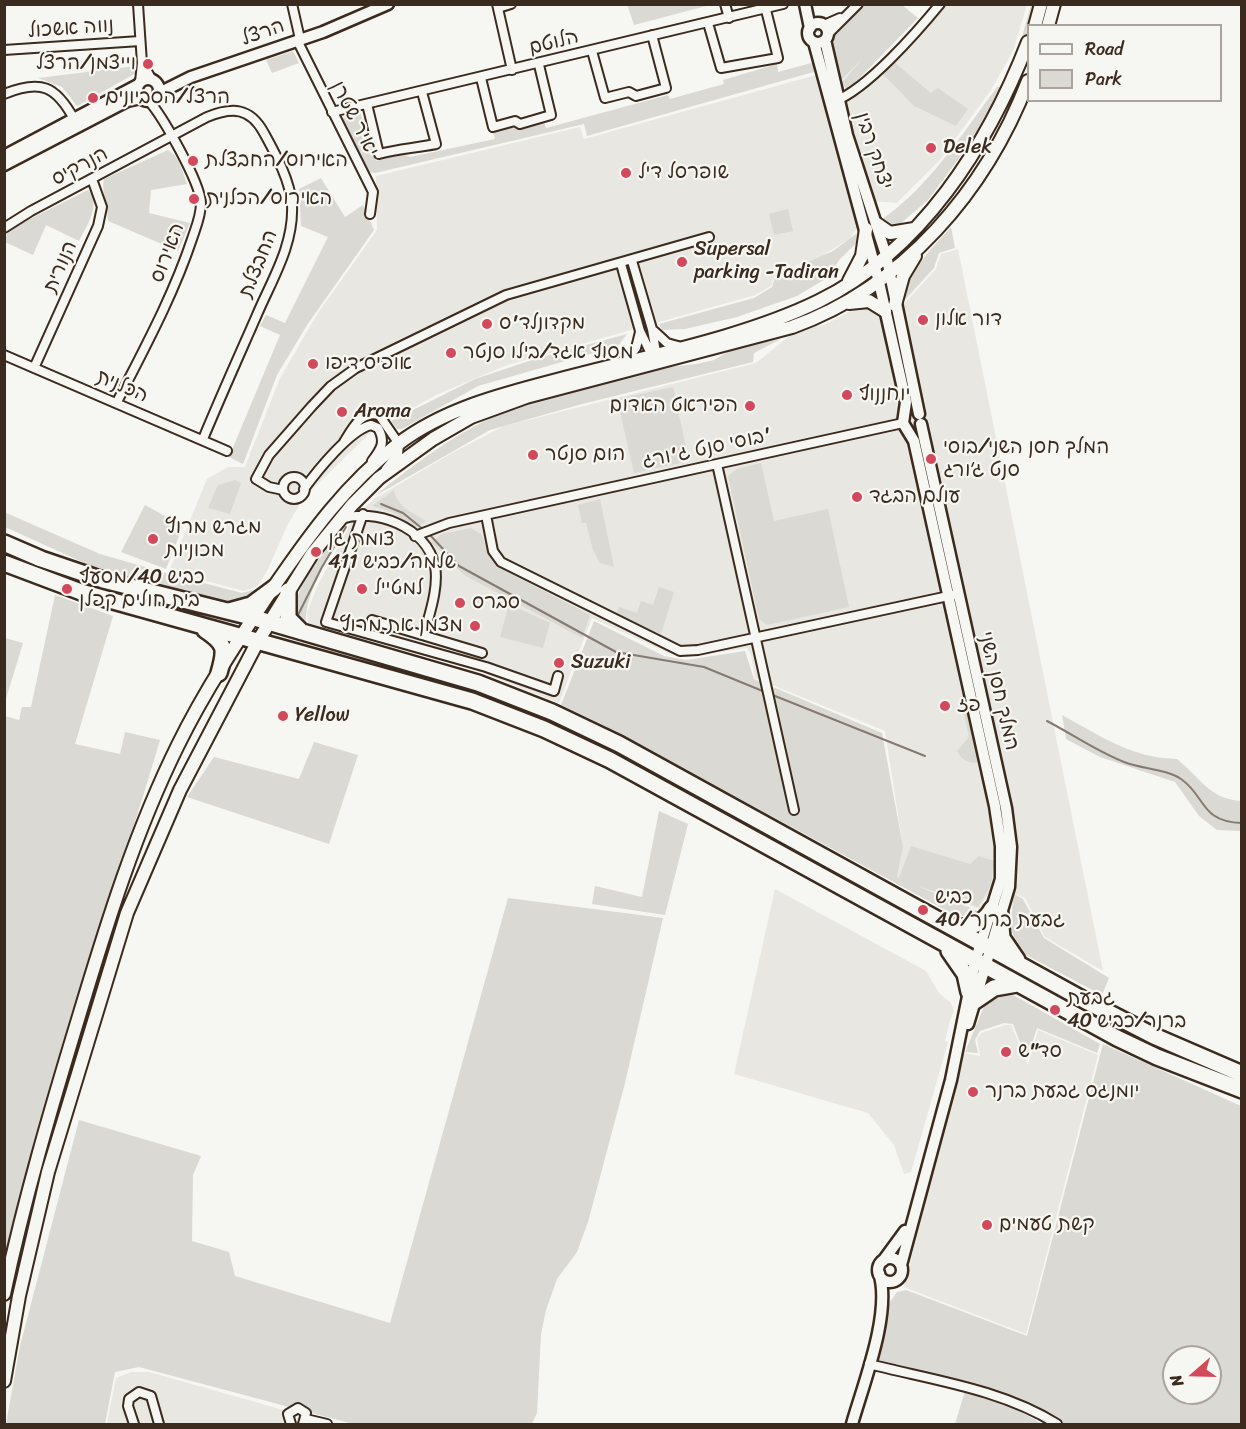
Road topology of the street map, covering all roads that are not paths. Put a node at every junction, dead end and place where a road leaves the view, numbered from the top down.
1 (138, 4) edge
2 (292, 4) edge
3 (388, 4) edge
4 (511, 4) edge
5 (725, 4) edge
6 (783, 4) edge
7 (806, 4) edge
8 (858, 4) edge
9 (940, 4) edge
10 (1041, 4) edge
11 (1054, 4) edge
12 (498, 6) edge
13 (766, 10) junction
14 (729, 18) junction
15 (708, 23) junction
16 (1036, 24) edge
17 (1049, 24) edge
18 (820, 32) junction
19 (652, 35) junction
20 (299, 40) junction
21 (140, 41) junction
22 (1027, 46) edge
23 (4, 50) edge
24 (592, 51) junction
25 (142, 59) junction
26 (539, 64) junction
27 (512, 70) junction
28 (482, 78) junction
29 (139, 84) junction
30 (1027, 85) edge
31 (152, 92) junction
32 (422, 92) junction
33 (4, 94) edge
34 (834, 101) junction
35 (367, 104) junction
36 (332, 112) junction
37 (75, 119) junction
38 (172, 137) junction
39 (4, 156) edge
40 (4, 165) edge
41 (92, 179) junction
42 (369, 214) dead end
43 (872, 226) junction
44 (4, 228) edge
45 (915, 229) junction
46 (709, 237) dead end
47 (922, 246) junction
48 (886, 255) junction
49 (632, 261) junction
50 (621, 264) junction
51 (875, 265) junction
52 (889, 273) junction
53 (879, 282) junction
54 (845, 286) junction
55 (845, 304) junction
56 (890, 308) junction
57 (652, 329) junction
58 (640, 331) junction
59 (683, 346) junction
60 (4, 355) edge
61 (654, 357) junction
62 (624, 362) junction
63 (34, 368) junction
64 (117, 402) junction
65 (920, 419) junction
66 (906, 422) junction
67 (203, 439) junction
68 (399, 444) junction
69 (339, 450) junction
70 (226, 451) dead end
71 (717, 464) junction
72 (319, 471) junction
73 (365, 472) junction
74 (379, 478) junction
75 (299, 479) junction
76 (304, 489) junction
77 (283, 490) junction
78 (363, 514) junction
79 (486, 515) junction
80 (339, 520) junction
81 (416, 535) junction
82 (5, 545) edge
83 (4, 563) edge
84 (29, 574) junction
85 (4, 575) edge
86 (281, 589) junction
87 (952, 596) junction
88 (225, 612) junction
89 (251, 617) junction
90 (372, 620) dead end
91 (195, 623) junction
92 (270, 623) junction
93 (307, 635) junction
94 (424, 635) junction
95 (240, 636) junction
96 (756, 638) junction
97 (258, 641) junction
98 (482, 653) dead end
99 (219, 673) junction
100 (558, 676) dead end
101 (794, 810) dead end
102 (996, 912) junction
103 (945, 925) junction
104 (938, 941) junction
105 (985, 946) junction
106 (979, 964) junction
107 (1026, 968) junction
108 (1017, 984) junction
109 (972, 996) junction
110 (1242, 1074) edge
111 (1242, 1090) edge
112 (916, 1206) junction
113 (883, 1261) junction
114 (900, 1265) junction
115 (879, 1273) junction
116 (895, 1281) junction
117 (4, 1294) edge
118 (877, 1330) junction
119 (869, 1364) junction
120 (4, 1381) edge
121 (305, 1422) edge
122 (134, 1425) edge
123 (159, 1425) edge
124 (291, 1425) edge
125 (327, 1425) edge
126 (852, 1425) edge
127 (1057, 1425) edge

1 - 21 street
2 - 20 street, יאיר שטרן
3 - 20 street, הרצל
4 - 12 street
5 - 14 street
6 - 13 street, הלוטם
7 - 18 street, יצחק רבין
8 - 18 street
9 - 34 street
10 - 16 main road
11 - 17 main road
12 - 27 street
13 - 14 street, הלוטם
13 - 15 street
14 - 15 street, הלוטם
15 - 19 street, הלוטם
18 - 34 street, יצחק רבין
19 - 24 street, הלוטם
19 - 24 street
20 - 31 street, הרצל
20 - 36 street, יאיר שטרן
21 - 23 street, נווה אשכול
21 - 25 street
22 - 45 main road
24 - 26 street, הלוטם
25 - 29 street
25 - 31 street, האירוס
26 - 27 street, הלוטם
26 - 28 street
27 - 28 street, הלוטם
28 - 32 street, הלוטם
29 - 31 street
29 - 31 street
29 - 37 street
30 - 47 main road
31 - 38 street, האירוס
31 - 40 street, הרצל
32 - 35 street, הלוטם
32 - 35 street
33 - 37 street
34 - 43 street, יצחק רבין
35 - 36 street, הלוטם
36 - 42 street, יאיר שטרן
37 - 39 street
38 - 41 street, הנרקיס
38 - 64 street, האירוס
38 - 67 street, החבצלת
41 - 44 street, הנרקיס
41 - 63 street, הנורית
43 - 45 main road
43 - 48 street, יצחק רבין
43 - 51 street, יצחק רבין
43 - 54 main road
45 - 48 main road
46 - 49 street
47 - 52 main road
47 - 56 main road
48 - 51 main road
48 - 52 street, יצחק רבין
49 - 50 street
49 - 57 street
50 - 58 street
50 - 77 street
51 - 53 street, המלך חסן השני
51 - 54 main road
52 - 53 main road
52 - 56 street, המלך חסן השני
53 - 55 main road
53 - 56 street, המלך חסן השני
54 - 59 main road
55 - 56 main road
55 - 61 main road
56 - 65 street, המלך חסן השני
56 - 66 street, המלך חסן השני
57 - 59 street
57 - 61 street
58 - 61 street
58 - 62 street
59 - 61 main road
60 - 63 street, הכלנית
61 - 62 main road
61 - 74 main road
62 - 68 main road
63 - 64 street, הכלנית
64 - 67 street, הכלנית
65 - 66 street
65 - 66 street
65 - 87 street, המלך חסן השני
66 - 71 street, בוסי סנט ג'ורג'
66 - 87 street, המלך חסן השני
67 - 70 street, הכלנית
68 - 69 street
68 - 73 main road
68 - 74 street
69 - 72 street
69 - 73 street
71 - 79 street, בוסי סנט ג'ורג'
71 - 96 street
72 - 75 street
72 - 76 street
73 - 86 main road
74 - 80 main road
75 - 76 street
75 - 77 street
76 - 77 street
78 - 80 street
78 - 81 street
78 - 100 street
79 - 81 street, בוסי סנט ג'ורג'
79 - 96 street
80 - 86 main road
81 - 94 street
82 - 88 highway
83 - 84 highway
84 - 85 highway
84 - 91 highway
86 - 88 highway
86 - 89 main road
86 - 92 main road
86 - 93 highway
87 - 96 street
87 - 102 street, המלך חסן השני
88 - 89 highway
89 - 92 highway
89 - 95 main road
90 - 94 street
91 - 95 highway
91 - 99 highway
92 - 93 highway
92 - 97 main road
93 - 103 highway
94 - 98 street
95 - 97 highway
95 - 99 main road
96 - 101 street
97 - 104 highway
97 - 120 main road
99 - 117 main road
102 - 103 highway
102 - 105 street, המלך חסן השני
102 - 107 highway
103 - 105 highway
104 - 106 highway
104 - 109 highway
105 - 106 street, המלך חסן השני
105 - 107 highway
106 - 108 highway
106 - 109 street, המלך חסן השני
107 - 110 highway
108 - 109 highway
108 - 111 highway
109 - 112 street, המלך חסן השני
112 - 113 street
112 - 114 street
113 - 114 street
113 - 115 street
114 - 116 street
115 - 116 street
115 - 118 street
116 - 118 street
118 - 119 street
119 - 126 street
119 - 127 street
121 - 124 street
121 - 125 street
122 - 123 street

